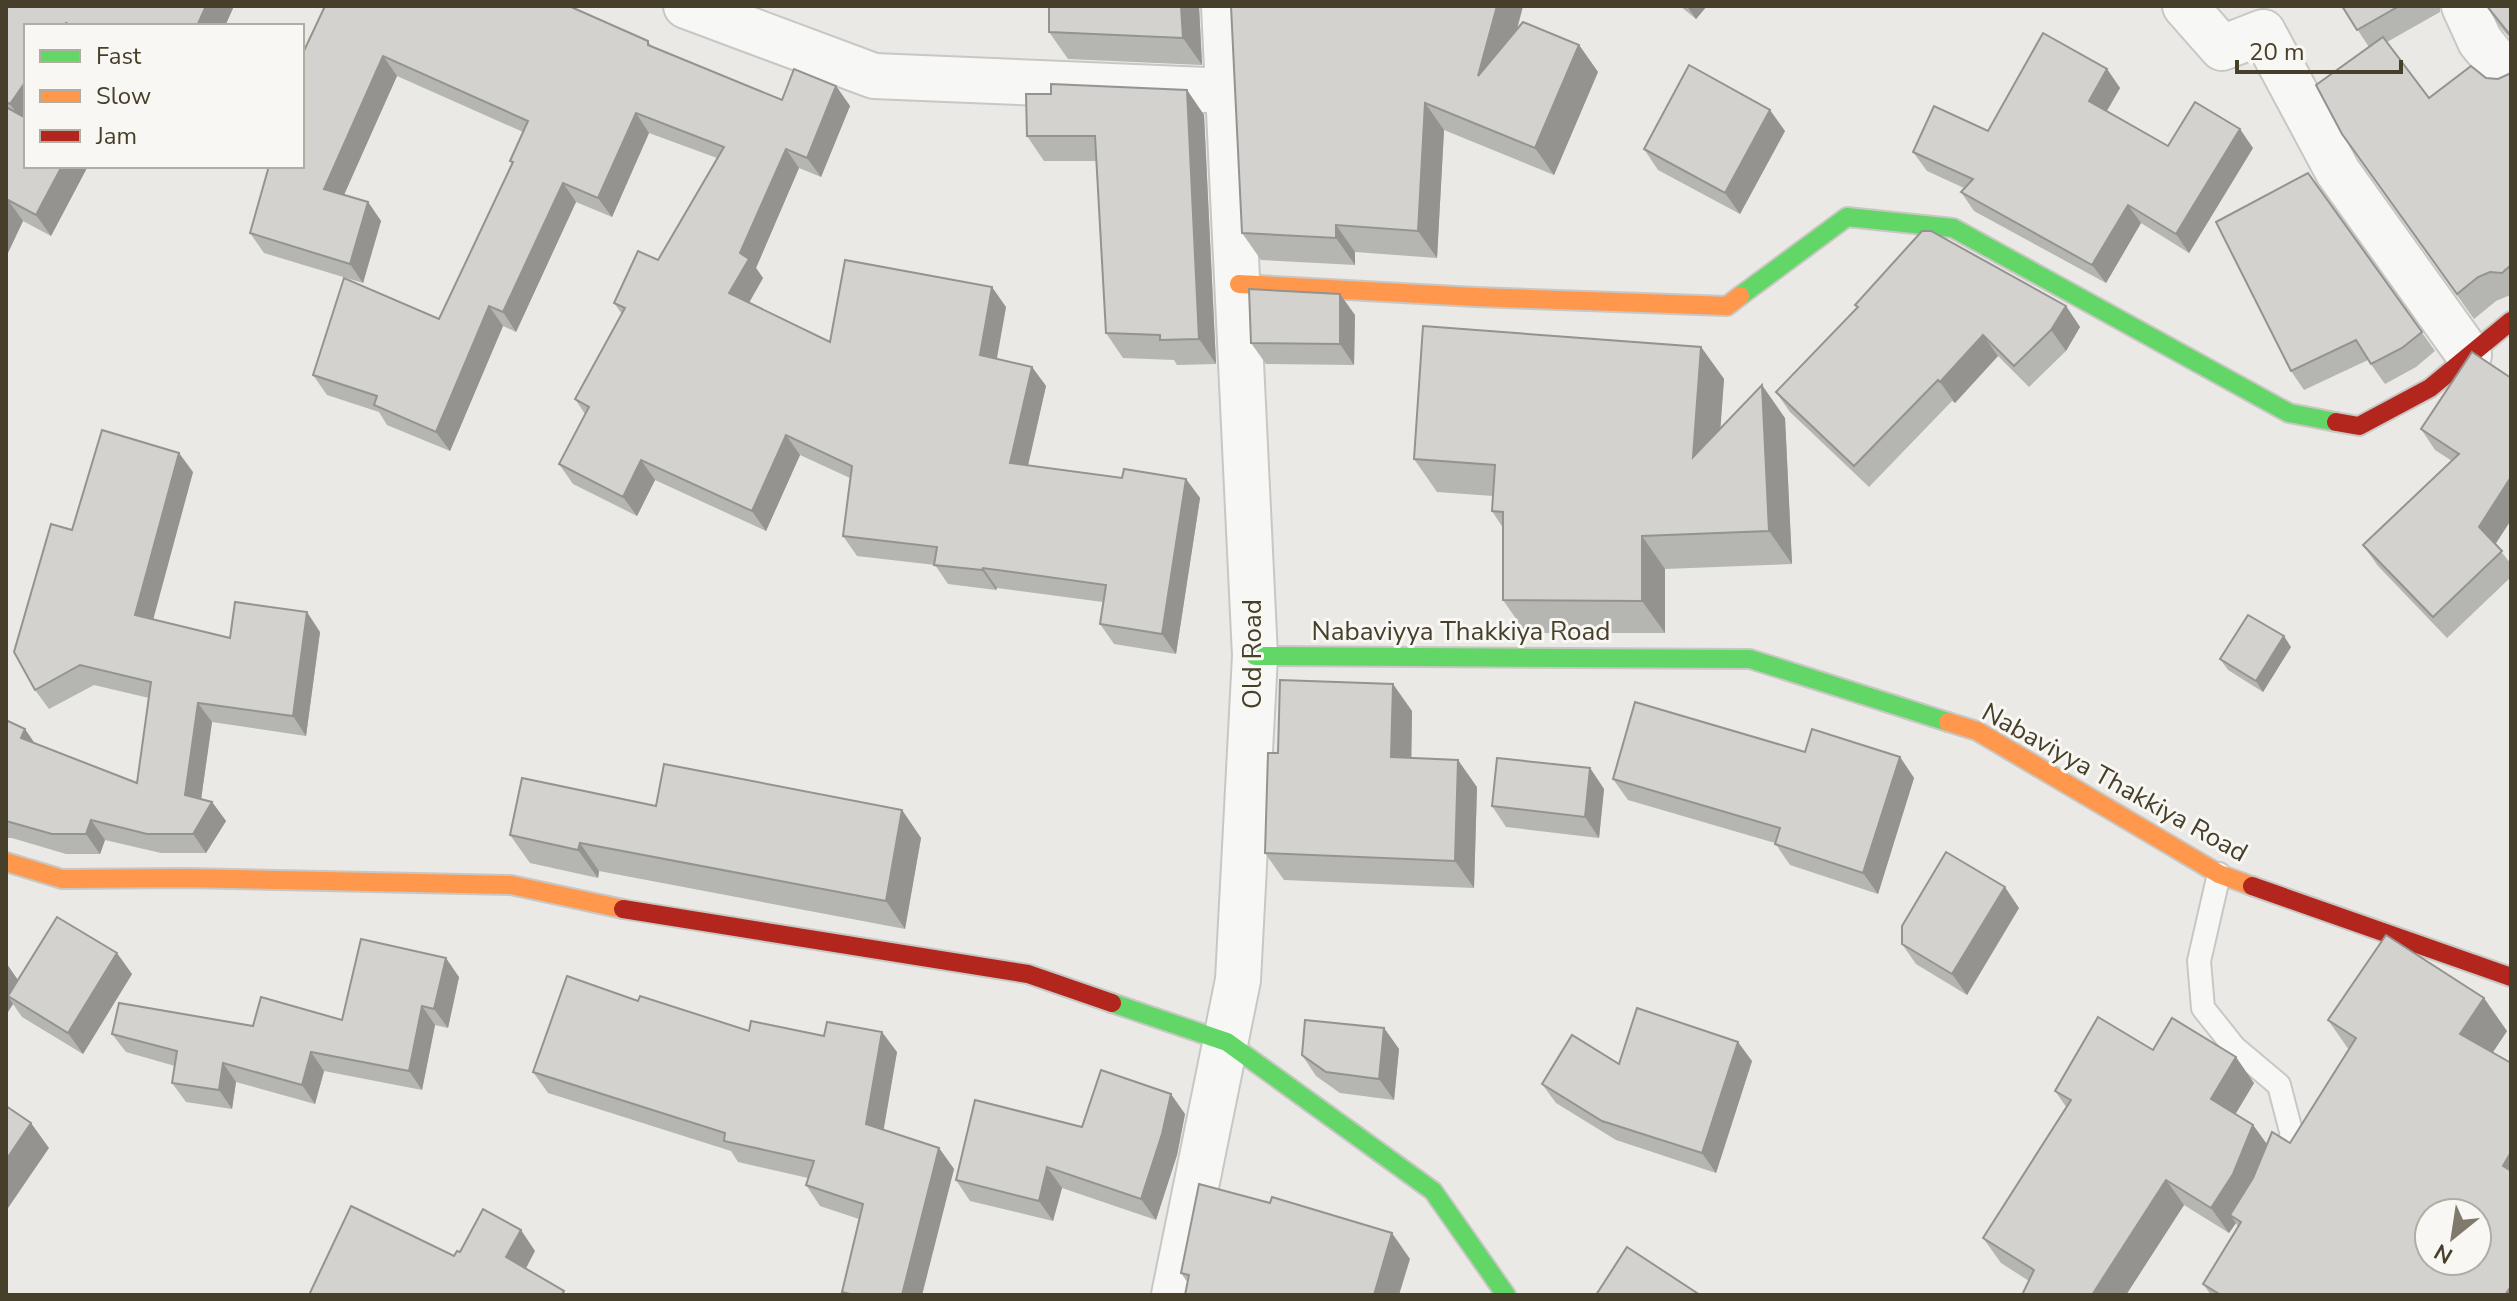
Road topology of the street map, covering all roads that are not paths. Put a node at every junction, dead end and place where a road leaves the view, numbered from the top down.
1 (686, 6) edge
2 (1224, 6) edge
3 (2185, 6) edge
4 (2464, 6) edge
5 (2511, 79) edge
6 (1230, 91) junction
7 (1239, 284) junction
8 (2511, 321) edge
9 (2469, 355) junction
10 (1255, 656) junction
11 (6, 862) edge
12 (2219, 874) junction
13 (2511, 977) edge
14 (1227, 1042) junction
15 (2269, 1192) edge
16 (1174, 1295) edge
17 (1506, 1295) edge

1 - 6 street
2 - 6 street, Old Road
3 - 9 street
4 - 5 street
6 - 7 street, Old Road
7 - 9 street
7 - 10 street, Old Road
8 - 9 street
10 - 12 street, Nabaviyya Thakkiya Road
10 - 14 street, Old Road
11 - 14 street
12 - 13 street, Nabaviyya Thakkiya Road
12 - 15 lane
14 - 16 street, Old Road
14 - 17 street

